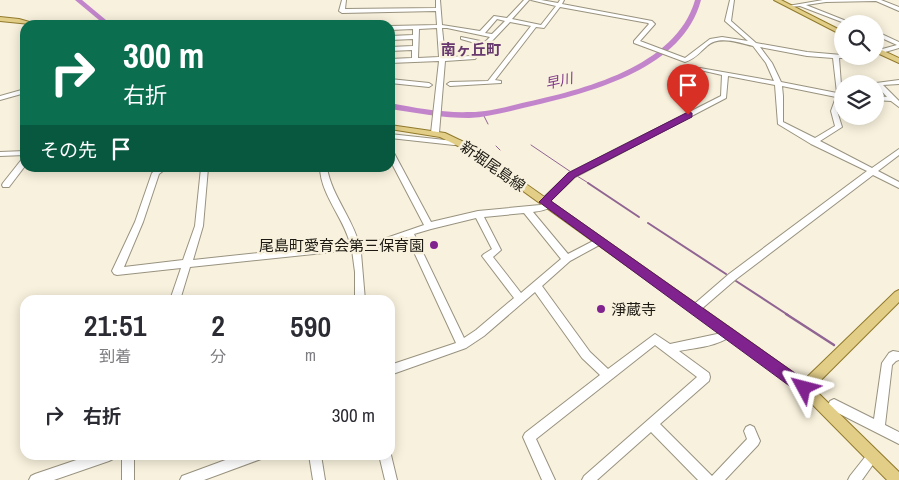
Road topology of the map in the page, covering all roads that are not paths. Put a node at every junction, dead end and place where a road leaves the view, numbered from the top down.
1 (344, 0) edge
2 (401, 0) edge
3 (527, 0) edge
4 (533, 0) edge
5 (732, 0) edge
6 (777, 0) edge
7 (878, 0) edge
8 (445, 1) dead end
9 (561, 2) edge
10 (439, 4) edge
11 (801, 5) junction
12 (790, 6) junction
13 (899, 9) edge
14 (401, 10) junction
15 (834, 17) edge
16 (0, 19) edge
17 (20, 20) edge
18 (509, 20) junction
19 (535, 25) junction
20 (439, 26) junction
21 (416, 27) junction
22 (395, 28) edge
23 (834, 28) edge
24 (482, 33) junction
25 (494, 36) junction
26 (416, 37) junction
27 (395, 38) edge
28 (462, 38) dead end
29 (884, 38) edge
30 (487, 44) junction
31 (754, 44) junction
32 (899, 45) edge
33 (416, 48) junction
34 (395, 49) edge
35 (884, 49) edge
36 (884, 54) edge
37 (834, 56) edge
38 (415, 60) junction
39 (441, 60) junction
40 (899, 60) edge
41 (395, 61) edge
42 (702, 69) dead end
43 (725, 74) junction
44 (395, 82) edge
45 (490, 82) junction
46 (499, 82) dead end
47 (899, 82) edge
48 (450, 84) dead end
49 (778, 84) junction
50 (429, 85) dead end
51 (20, 93) edge
52 (834, 95) edge
53 (439, 96) joint
54 (0, 98) edge
55 (884, 98) edge
56 (893, 99) junction
57 (899, 105) edge
58 (838, 125) edge
59 (395, 127) edge
60 (436, 130) junction
61 (395, 137) edge
62 (459, 142) junction
63 (814, 142) junction
64 (899, 151) edge
65 (0, 154) edge
66 (20, 154) edge
67 (395, 162) edge
68 (20, 167) edge
69 (872, 171) junction
70 (157, 172) edge
71 (204, 172) edge
72 (323, 172) edge
73 (6, 185) dead end
74 (899, 185) edge
75 (546, 203) junction
76 (526, 209) junction
77 (478, 214) junction
78 (429, 226) junction
79 (409, 233) junction
80 (600, 241) junction
81 (356, 249) junction
82 (567, 259) junction
83 (188, 265) junction
84 (536, 286) junction
85 (177, 295) edge
86 (360, 295) edge
87 (899, 295) edge
88 (520, 299) junction
89 (695, 309) junction
90 (728, 332) junction
91 (462, 345) junction
92 (669, 349) junction
93 (898, 355) edge
94 (395, 368) edge
95 (608, 376) junction
96 (804, 388) junction
97 (834, 405) dead end
98 (651, 424) junction
99 (879, 428) junction
100 (750, 432) dead end
101 (899, 438) edge
102 (873, 456) junction
103 (94, 460) edge
104 (128, 460) edge
105 (243, 460) edge
106 (316, 460) edge
107 (386, 460) edge
108 (35, 480) edge
109 (128, 480) edge
110 (186, 480) edge
111 (319, 480) edge
112 (391, 480) edge
113 (549, 480) edge
114 (588, 480) edge
115 (707, 480) edge
116 (716, 480) edge
117 (854, 480) edge
118 (897, 480) edge

1 - 14 street
2 - 14 street
3 - 18 street
4 - 9 street
5 - 31 street
6 - 12 main road
7 - 11 street
7 - 13 street
8 - 10 street
9 - 19 street
9 - 31 street
10 - 14 street
10 - 20 street
11 - 12 street
11 - 15 street
12 - 23 main road
16 - 17 main road
18 - 19 street
18 - 24 street
18 - 25 street
19 - 45 street
20 - 21 street
20 - 24 street
20 - 39 street
21 - 22 street
21 - 26 street
24 - 25 street
25 - 30 street
26 - 27 street
26 - 33 street
28 - 30 street
29 - 32 street
30 - 39 street
31 - 37 street
31 - 49 street
32 - 35 street
33 - 34 street
33 - 38 street
36 - 40 main road
38 - 39 street
38 - 41 street
39 - 53 street
42 - 43 street
43 - 49 street
43 - 75 street
44 - 50 street
45 - 46 street
45 - 48 street
47 - 56 street
49 - 52 street
49 - 63 street
51 - 54 street
53 - 60 street
55 - 56 street
56 - 57 street
58 - 63 street
59 - 60 main road, 新堀尾島線
60 - 62 main road, 新堀尾島線
61 - 62 street
62 - 75 main road, 新堀尾島線
63 - 69 street
64 - 69 street
65 - 66 street
67 - 78 street
68 - 73 street
69 - 74 street
69 - 89 street
70 - 83 street
71 - 83 street
72 - 81 street
75 - 76 street
75 - 80 main road, 新堀尾島線
76 - 77 street
76 - 82 street
77 - 78 street
77 - 88 street
78 - 79 street
79 - 81 street
79 - 91 street
80 - 82 street
80 - 89 main road, 新堀尾島線
81 - 83 street
81 - 86 street
82 - 84 street
83 - 85 street
84 - 88 street
84 - 95 street
87 - 96 main road
88 - 91 street
89 - 90 main road, 新堀尾島線
90 - 92 street
90 - 96 main road, 新堀尾島線
91 - 94 street
92 - 95 street
92 - 98 street
93 - 99 street
95 - 113 street
96 - 102 main road, 新堀尾島線
97 - 99 street
98 - 114 street
98 - 115 street
99 - 101 street
100 - 116 street
102 - 117 street
102 - 118 main road, 新堀尾島線
103 - 108 street
104 - 109 street
105 - 110 street
106 - 111 street
107 - 112 street

